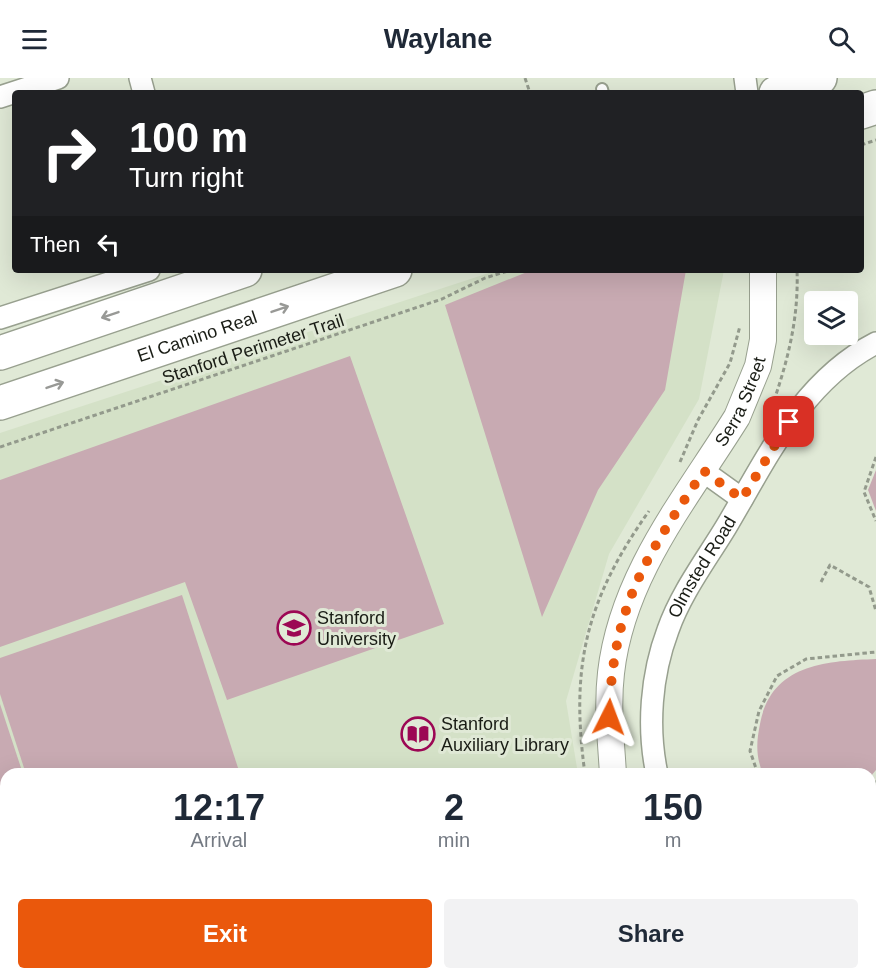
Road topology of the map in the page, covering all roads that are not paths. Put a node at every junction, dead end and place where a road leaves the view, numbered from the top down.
1 (57, 78) edge
2 (820, 78) edge
3 (21, 90) edge
4 (785, 90) edge
5 (140, 273) edge
6 (172, 273) edge
7 (234, 273) edge
8 (386, 273) edge
9 (763, 273) edge
10 (148, 303) junction
11 (0, 318) edge
12 (876, 343) edge
13 (0, 352) edge
14 (0, 403) edge
15 (704, 471) junction
16 (742, 499) junction
17 (614, 768) edge
18 (656, 768) edge

1 - 3 street
2 - 4 main road
5 - 11 street
6 - 10 main road
7 - 10 main road
14 -> 8 main road, El Camino Real
9 - 15 street, Serra Street
10 -> 13 main road
12 - 16 street, Olmsted Road
15 - 16 street
15 - 17 street, Serra Street
16 - 18 street, Olmsted Road

